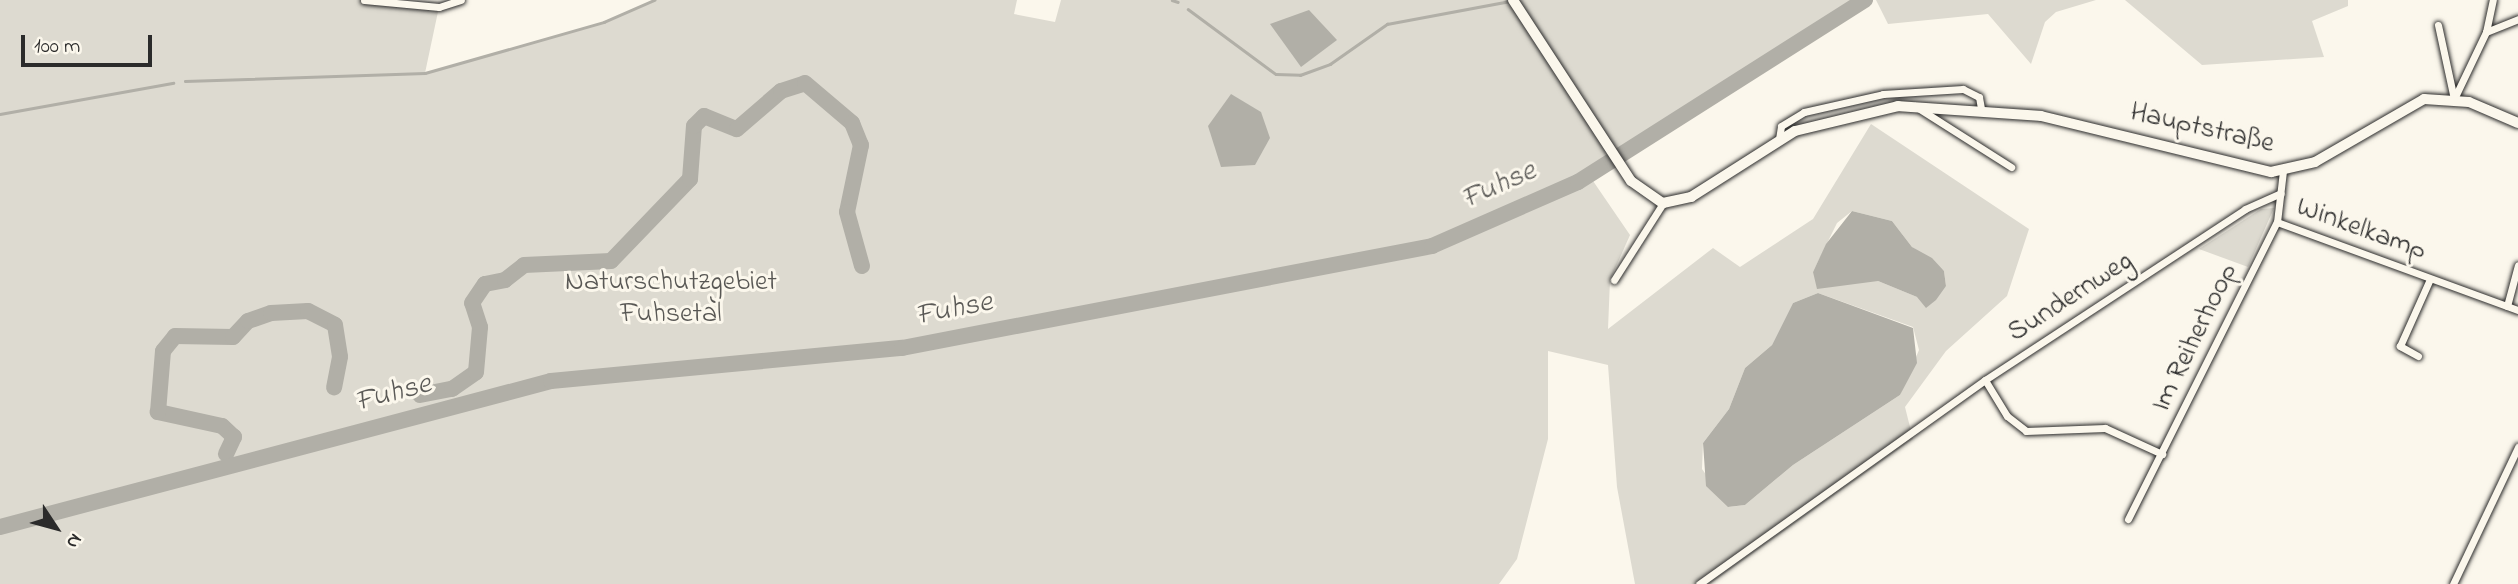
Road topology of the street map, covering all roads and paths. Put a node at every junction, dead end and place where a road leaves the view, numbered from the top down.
1 (364, 0) edge
2 (461, 0) edge
3 (1513, 0) edge
4 (2493, 0) edge
5 (2518, 19) edge
6 (2438, 25) dead end
7 (2486, 32) junction
8 (2454, 99) junction
9 (1915, 106) junction
10 (1981, 108) junction
11 (2518, 123) edge
12 (1779, 139) junction
13 (2011, 167) dead end
14 (2283, 171) junction
15 (2281, 193) junction
16 (1663, 203) junction
17 (2277, 222) junction
18 (2518, 265) edge
19 (2430, 279) junction
20 (1614, 280) dead end
21 (2507, 306) junction
22 (2518, 310) edge
23 (2418, 356) dead end
24 (1985, 380) junction
25 (2518, 447) edge
26 (2162, 454) junction
27 (2128, 519) dead end
28 (1699, 584) edge
29 (2453, 584) edge

1 - 2 street
3 - 16 street
4 - 7 street
5 - 7 street
6 - 8 street
7 - 8 street
8 - 11 street, Hauptstraße
8 - 14 street, Hauptstraße
9 - 10 street, Hauptstraße
9 - 12 street, Hauptstraße
9 - 13 street
10 - 12 street, Hauptstraße
10 - 14 street, Hauptstraße
12 - 16 street, Hauptstraße
14 - 15 street, Im Reiherhoop
15 - 17 street, Im Reiherhoop
15 - 24 street, Sundernweg
16 - 20 street
17 - 19 street, Winkelkamp
17 - 26 street, Im Reiherhoop
18 - 21 street
19 - 21 street, Winkelkamp
19 - 23 street, Winkelkamp
21 - 22 street, Winkelkamp
24 - 26 street
24 - 28 street, Sundernweg
25 - 29 street
26 - 27 street, Im Reiherhoop

